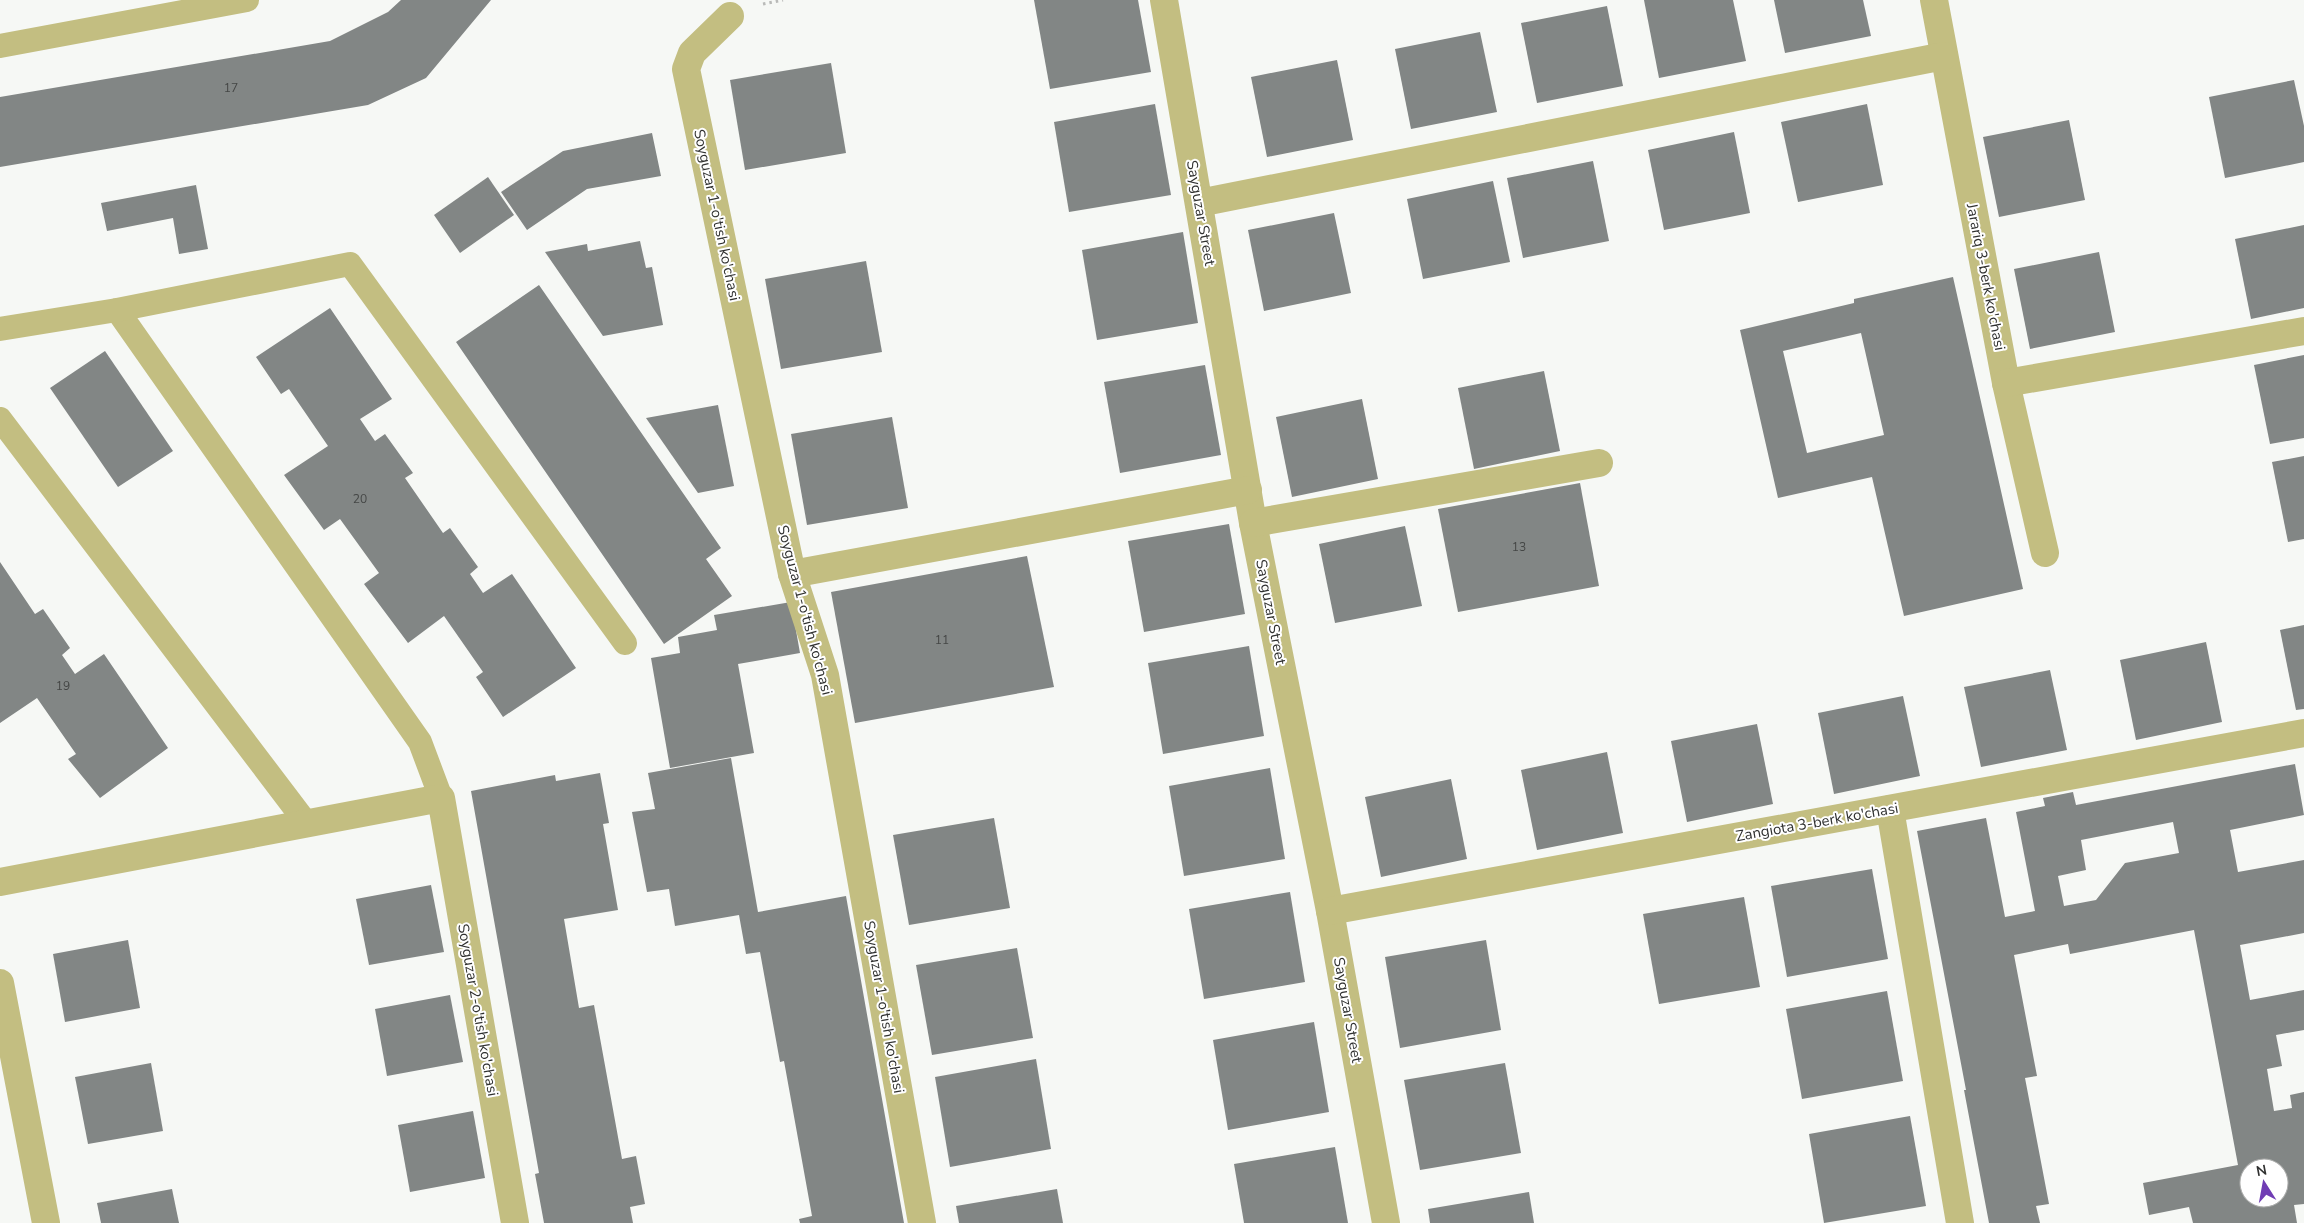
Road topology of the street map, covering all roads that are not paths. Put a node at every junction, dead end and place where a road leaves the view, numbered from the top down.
1 (247, 0) edge
2 (1164, 0) edge
3 (1934, 0) edge
4 (730, 16) dead end
5 (0, 46) edge
6 (1944, 56) junction
7 (1199, 203) junction
8 (117, 310) junction
9 (0, 330) edge
10 (2304, 331) edge
11 (2006, 383) junction
12 (0, 419) edge
13 (1599, 463) dead end
14 (1248, 490) junction
15 (1253, 523) junction
16 (2045, 553) dead end
17 (792, 574) junction
18 (625, 643) dead end
19 (2304, 733) edge
20 (441, 798) junction
21 (1890, 809) junction
22 (307, 824) junction
23 (0, 882) edge
24 (1330, 911) junction
25 (0, 983) edge
26 (46, 1223) edge
27 (515, 1223) edge
28 (922, 1223) edge
29 (1386, 1223) edge
30 (1960, 1223) edge

1 - 5 lane
2 - 7 street, Sayguzar Street
3 - 6 street, Jarariq 3-berk ko'chasi
4 - 17 street, Soyguzar 1-o'tish ko'chasi
6 - 7 street
6 - 11 street, Jarariq 3-berk ko'chasi
7 - 14 street, Sayguzar Street
8 - 9 lane
8 - 18 lane
8 - 20 lane
10 - 11 street
11 - 16 street, Jarariq 3-berk ko'chasi
12 - 22 lane
13 - 15 street
14 - 15 street, Sayguzar Street
14 - 17 street
15 - 24 street, Sayguzar Street
17 - 28 street, Soyguzar 1-o'tish ko'chasi
19 - 21 street, Zangiota 3-berk ko'chasi
20 - 22 street
20 - 27 street, Soyguzar 2-o'tish ko'chasi
21 - 24 street, Zangiota 3-berk ko'chasi
21 - 30 street
22 - 23 street
24 - 29 street, Sayguzar Street
25 - 26 street

